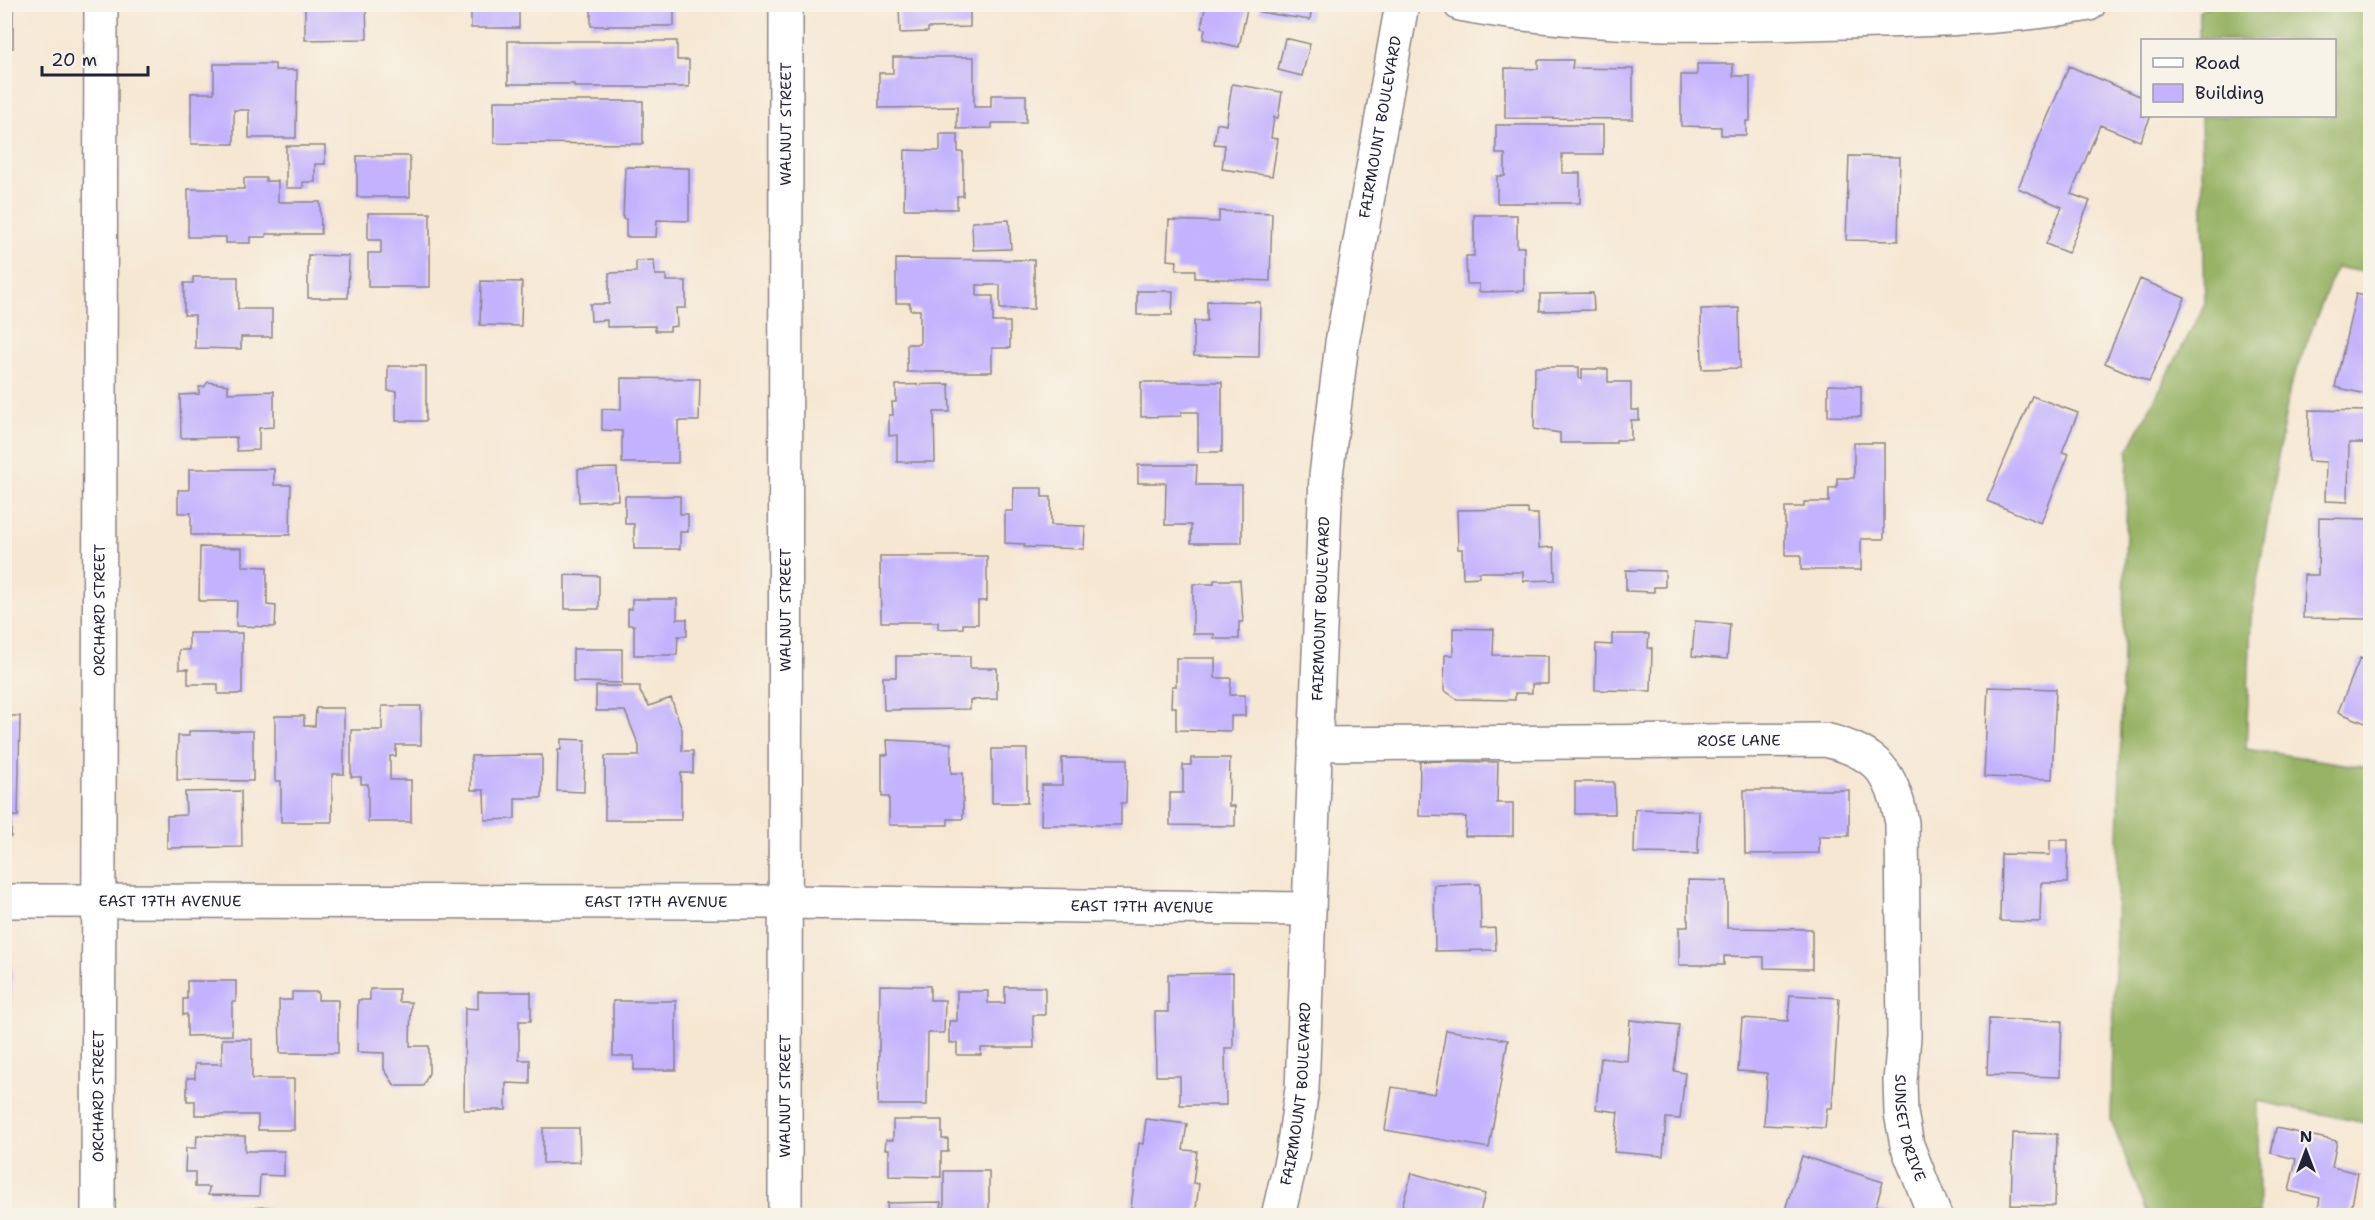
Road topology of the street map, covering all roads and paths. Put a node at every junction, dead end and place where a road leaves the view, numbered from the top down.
1 (101, 4) edge
2 (786, 4) edge
3 (1402, 4) edge
4 (1460, 4) edge
5 (2089, 4) edge
6 (1315, 744) junction
7 (4, 902) edge
8 (99, 902) junction
9 (786, 902) junction
10 (1308, 909) junction
11 (1904, 1037) joint
12 (98, 1215) edge
13 (785, 1215) edge
14 (1278, 1215) edge
15 (1935, 1215) edge

1 - 8 street, ORCHARD STREET
2 - 9 street, WALNUT STREET
3 - 6 street, FAIRMOUNT BOULEVARD
4 - 5 street
6 - 10 street, FAIRMOUNT BOULEVARD
6 - 11 street, ROSE LANE
7 - 8 street, EAST 17TH AVENUE
8 - 9 street, EAST 17TH AVENUE
8 - 12 street, ORCHARD STREET
9 - 10 street, EAST 17TH AVENUE
9 - 13 street, WALNUT STREET
10 - 14 street, FAIRMOUNT BOULEVARD
11 - 15 street, SUNSET DRIVE

